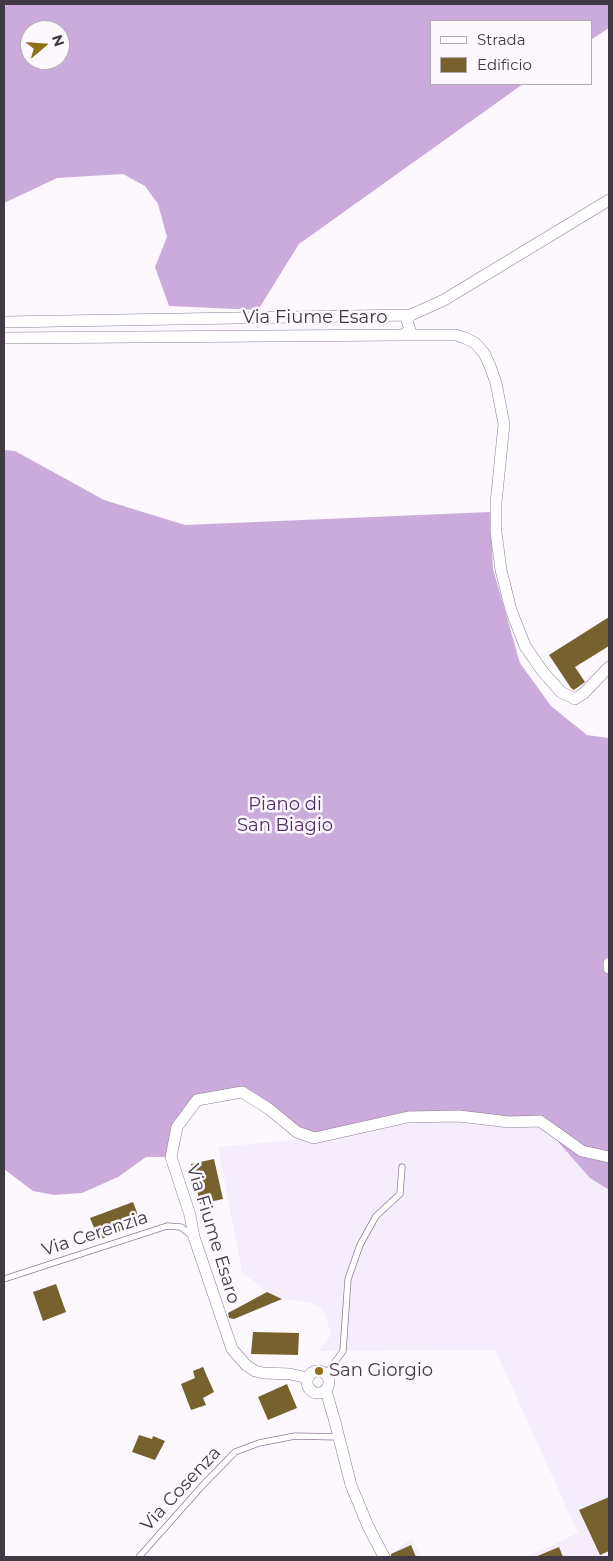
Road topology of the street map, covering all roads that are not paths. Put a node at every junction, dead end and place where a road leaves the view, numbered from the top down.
1 (609, 200) edge
2 (411, 315) junction
3 (4, 322) edge
4 (403, 335) junction
5 (4, 338) edge
6 (609, 667) edge
7 (609, 963) edge
8 (609, 968) edge
9 (609, 1157) edge
10 (402, 1167) dead end
11 (194, 1237) junction
12 (4, 1279) edge
13 (326, 1374) junction
14 (308, 1378) junction
15 (326, 1391) junction
16 (338, 1437) junction
17 (139, 1557) edge
18 (384, 1557) edge

1 - 2 street, Via Fiume Esaro
2 - 3 street
2 - 4 street, Via Fiume Esaro
4 - 5 street, Via Fiume Esaro
4 - 6 street
7 - 8 street
9 - 11 street, Via Fiume Esaro
10 - 13 lane
11 - 12 lane, Via Cerenzia
11 - 14 street, Via Fiume Esaro
13 - 14 street
13 - 15 street
14 - 15 street
15 - 16 street
16 - 17 lane, Via Cosenza
16 - 18 street

